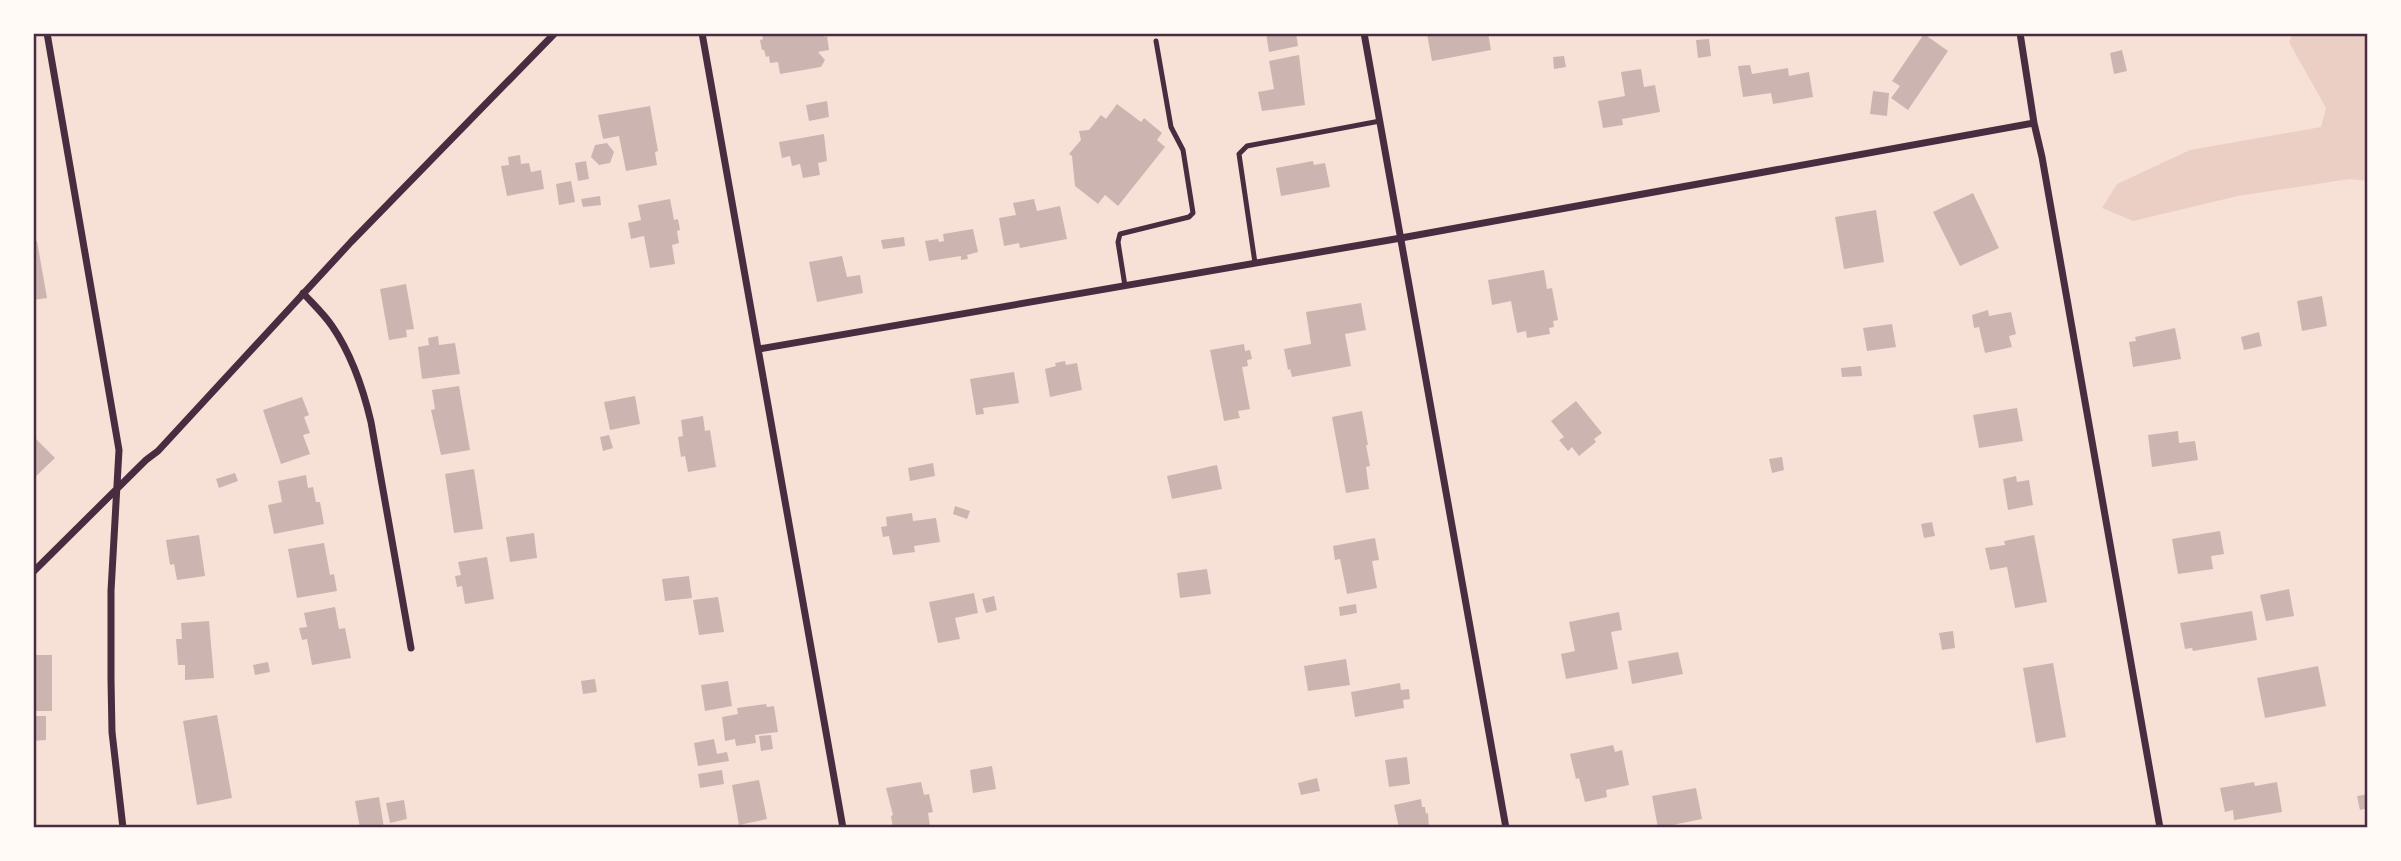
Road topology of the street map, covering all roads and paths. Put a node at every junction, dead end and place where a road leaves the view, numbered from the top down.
1 (47, 33) edge
2 (555, 33) edge
3 (702, 33) edge
4 (1364, 33) edge
5 (2020, 33) edge
6 (1156, 41) dead end
7 (1380, 121) junction
8 (2034, 123) junction
9 (1401, 238) junction
10 (1255, 263) junction
11 (1125, 286) junction
12 (303, 293) junction
13 (759, 349) junction
14 (116, 491) junction
15 (33, 572) edge
16 (411, 648) dead end
17 (124, 828) edge
18 (843, 828) edge
19 (1506, 828) edge
20 (2160, 828) edge

1 - 14 street
2 - 12 street
3 - 13 street
4 - 7 street
5 - 8 street
6 - 11 lane
7 - 9 street
7 - 10 lane
8 - 9 street
8 - 20 street
9 - 10 street
9 - 19 street
10 - 11 street
11 - 13 street
12 - 14 street
12 - 16 street
13 - 18 street
14 - 15 street
14 - 17 street

